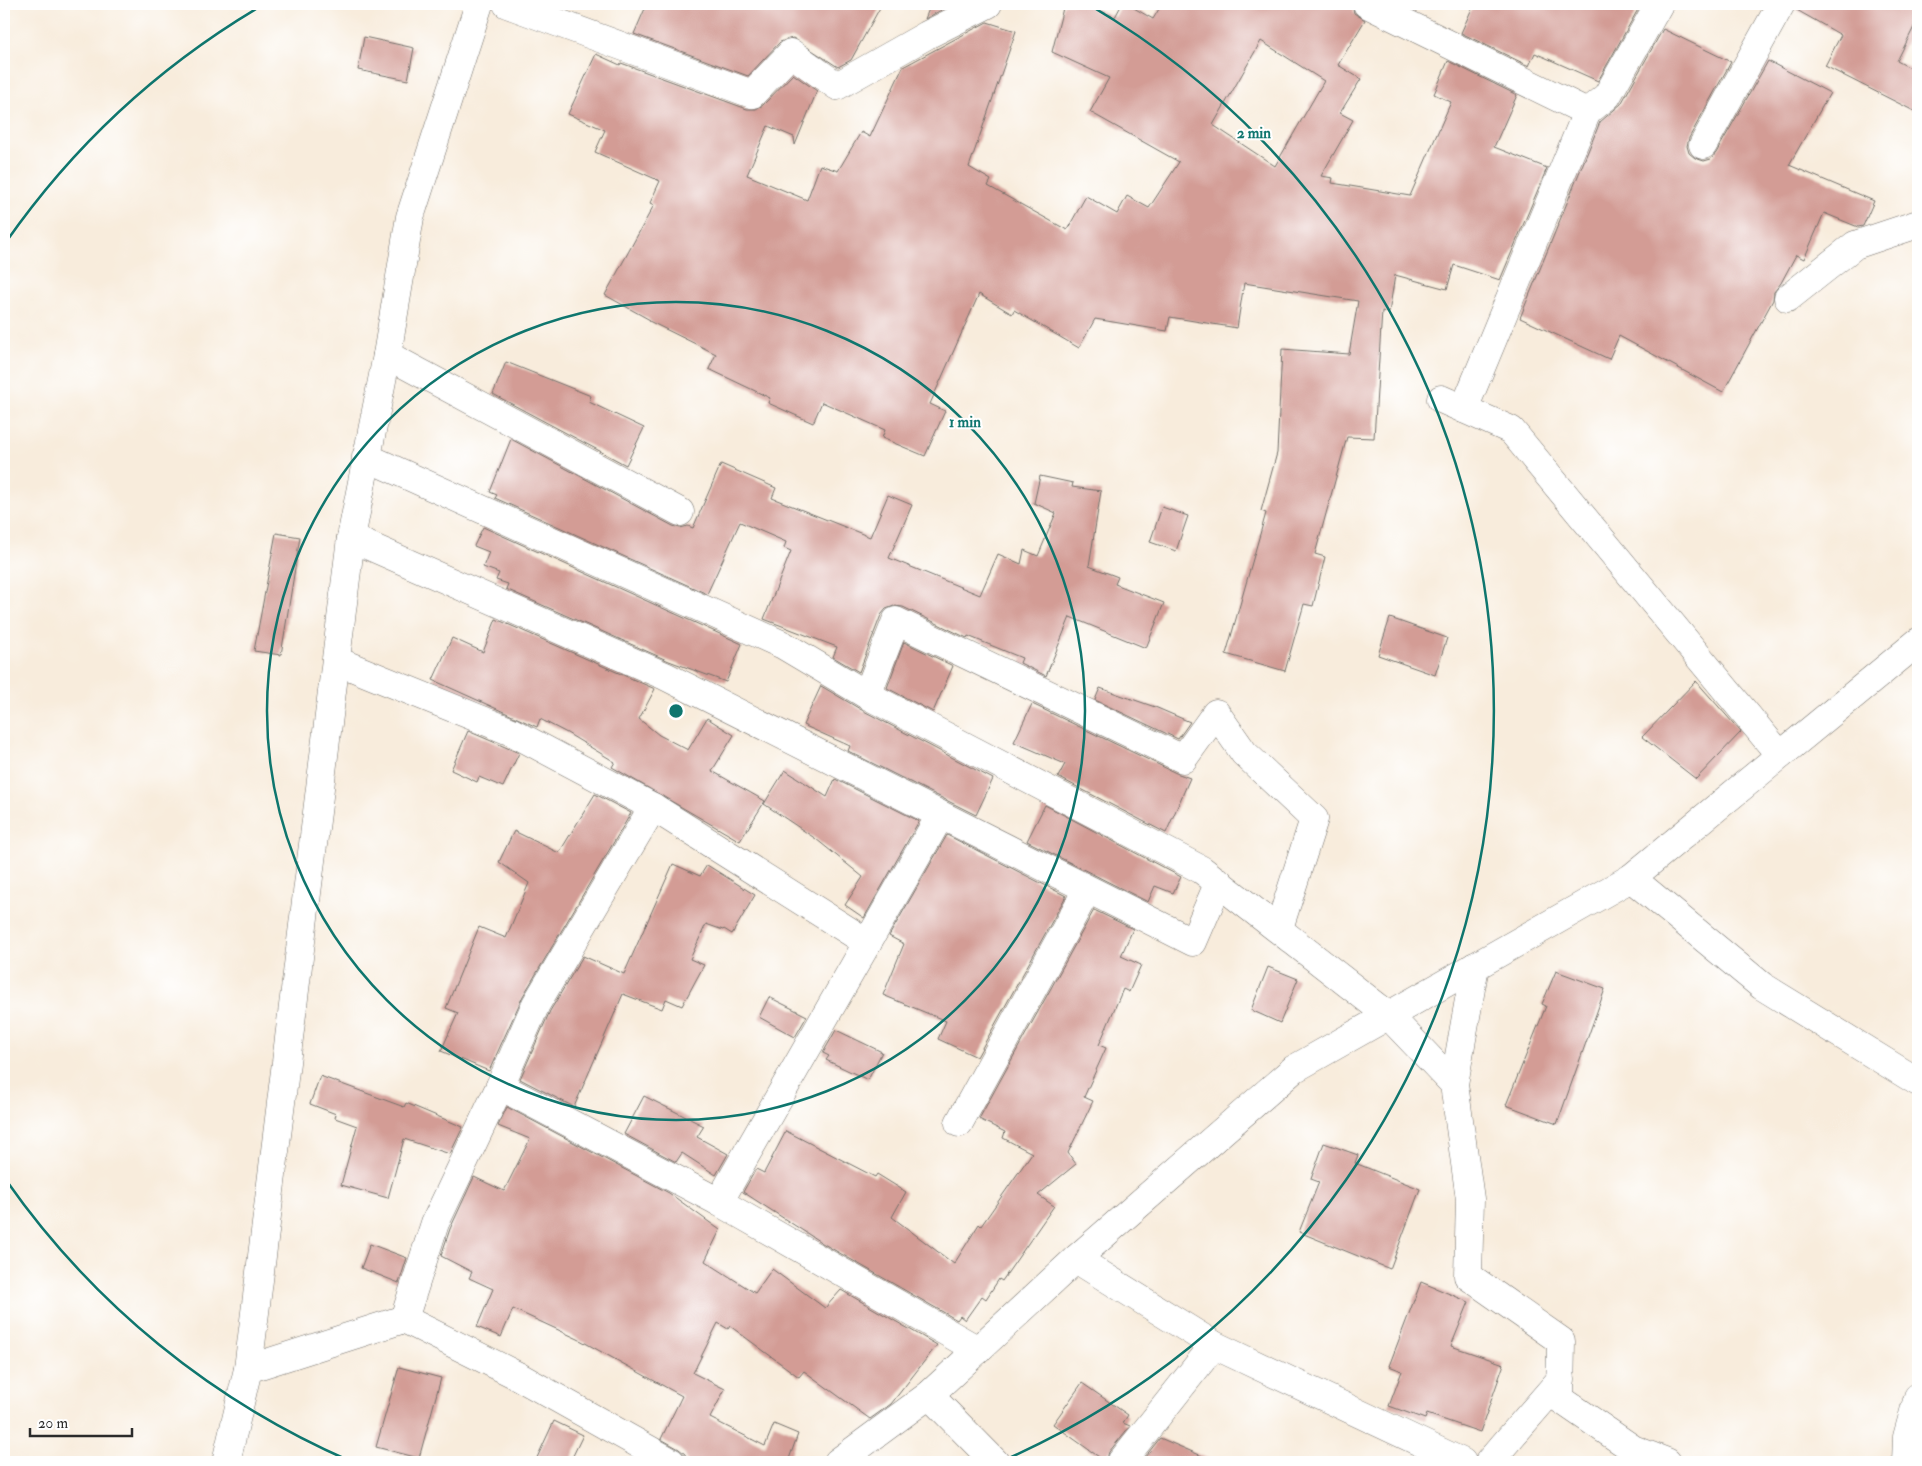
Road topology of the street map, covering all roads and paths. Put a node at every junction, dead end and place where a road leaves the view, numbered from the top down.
1 (479, 4) edge
2 (507, 4) edge
3 (988, 4) edge
4 (1367, 4) edge
5 (1659, 4) edge
6 (1781, 4) edge
7 (1588, 112) junction
8 (1703, 145) dead end
9 (1918, 224) edge
10 (1788, 298) dead end
11 (387, 355) junction
12 (366, 457) junction
13 (680, 512) dead end
14 (351, 538) junction
15 (1918, 642) edge
16 (337, 661) junction
17 (867, 695) junction
18 (1780, 755) junction
19 (652, 807) junction
20 (940, 816) junction
21 (1631, 878) junction
22 (1219, 882) junction
23 (1087, 890) junction
24 (1279, 928) junction
25 (868, 943) junction
26 (1475, 966) junction
27 (1388, 1016) junction
28 (1918, 1082) edge
29 (1454, 1084) junction
30 (500, 1086) junction
31 (959, 1123) dead end
32 (719, 1202) junction
33 (1076, 1259) junction
34 (404, 1319) junction
35 (1214, 1345) junction
36 (978, 1350) junction
37 (248, 1370) junction
38 (1561, 1379) junction
39 (929, 1394) junction
40 (1918, 1397) edge
41 (226, 1462) edge
42 (671, 1462) edge
43 (838, 1462) edge
44 (995, 1462) edge
45 (1120, 1462) edge
46 (1462, 1462) edge
47 (1489, 1462) edge
48 (1667, 1462) edge
49 (1906, 1462) edge

1 - 11 street
2 - 3 street
4 - 7 street
5 - 7 street
6 - 8 street
7 - 18 street
9 - 10 street
11 - 12 street
11 - 13 street
12 - 14 street
12 - 17 street
14 - 16 street
14 - 20 street
15 - 18 street
16 - 19 street
16 - 37 street
17 - 22 street
17 - 24 street
18 - 21 street
19 - 25 street
19 - 30 street
20 - 23 street
20 - 25 street
21 - 26 street
21 - 28 street
22 - 23 street
22 - 24 street
23 - 31 street
24 - 27 street
25 - 32 street
26 - 27 street
26 - 29 street
27 - 29 street
27 - 33 street
29 - 38 street
30 - 32 street
30 - 34 street
32 - 36 street
33 - 35 street
33 - 36 street
34 - 37 street
34 - 42 street
35 - 45 street
35 - 46 street
36 - 39 street
37 - 41 street
38 - 47 street
38 - 48 street
39 - 43 street
39 - 44 street
40 - 49 street

